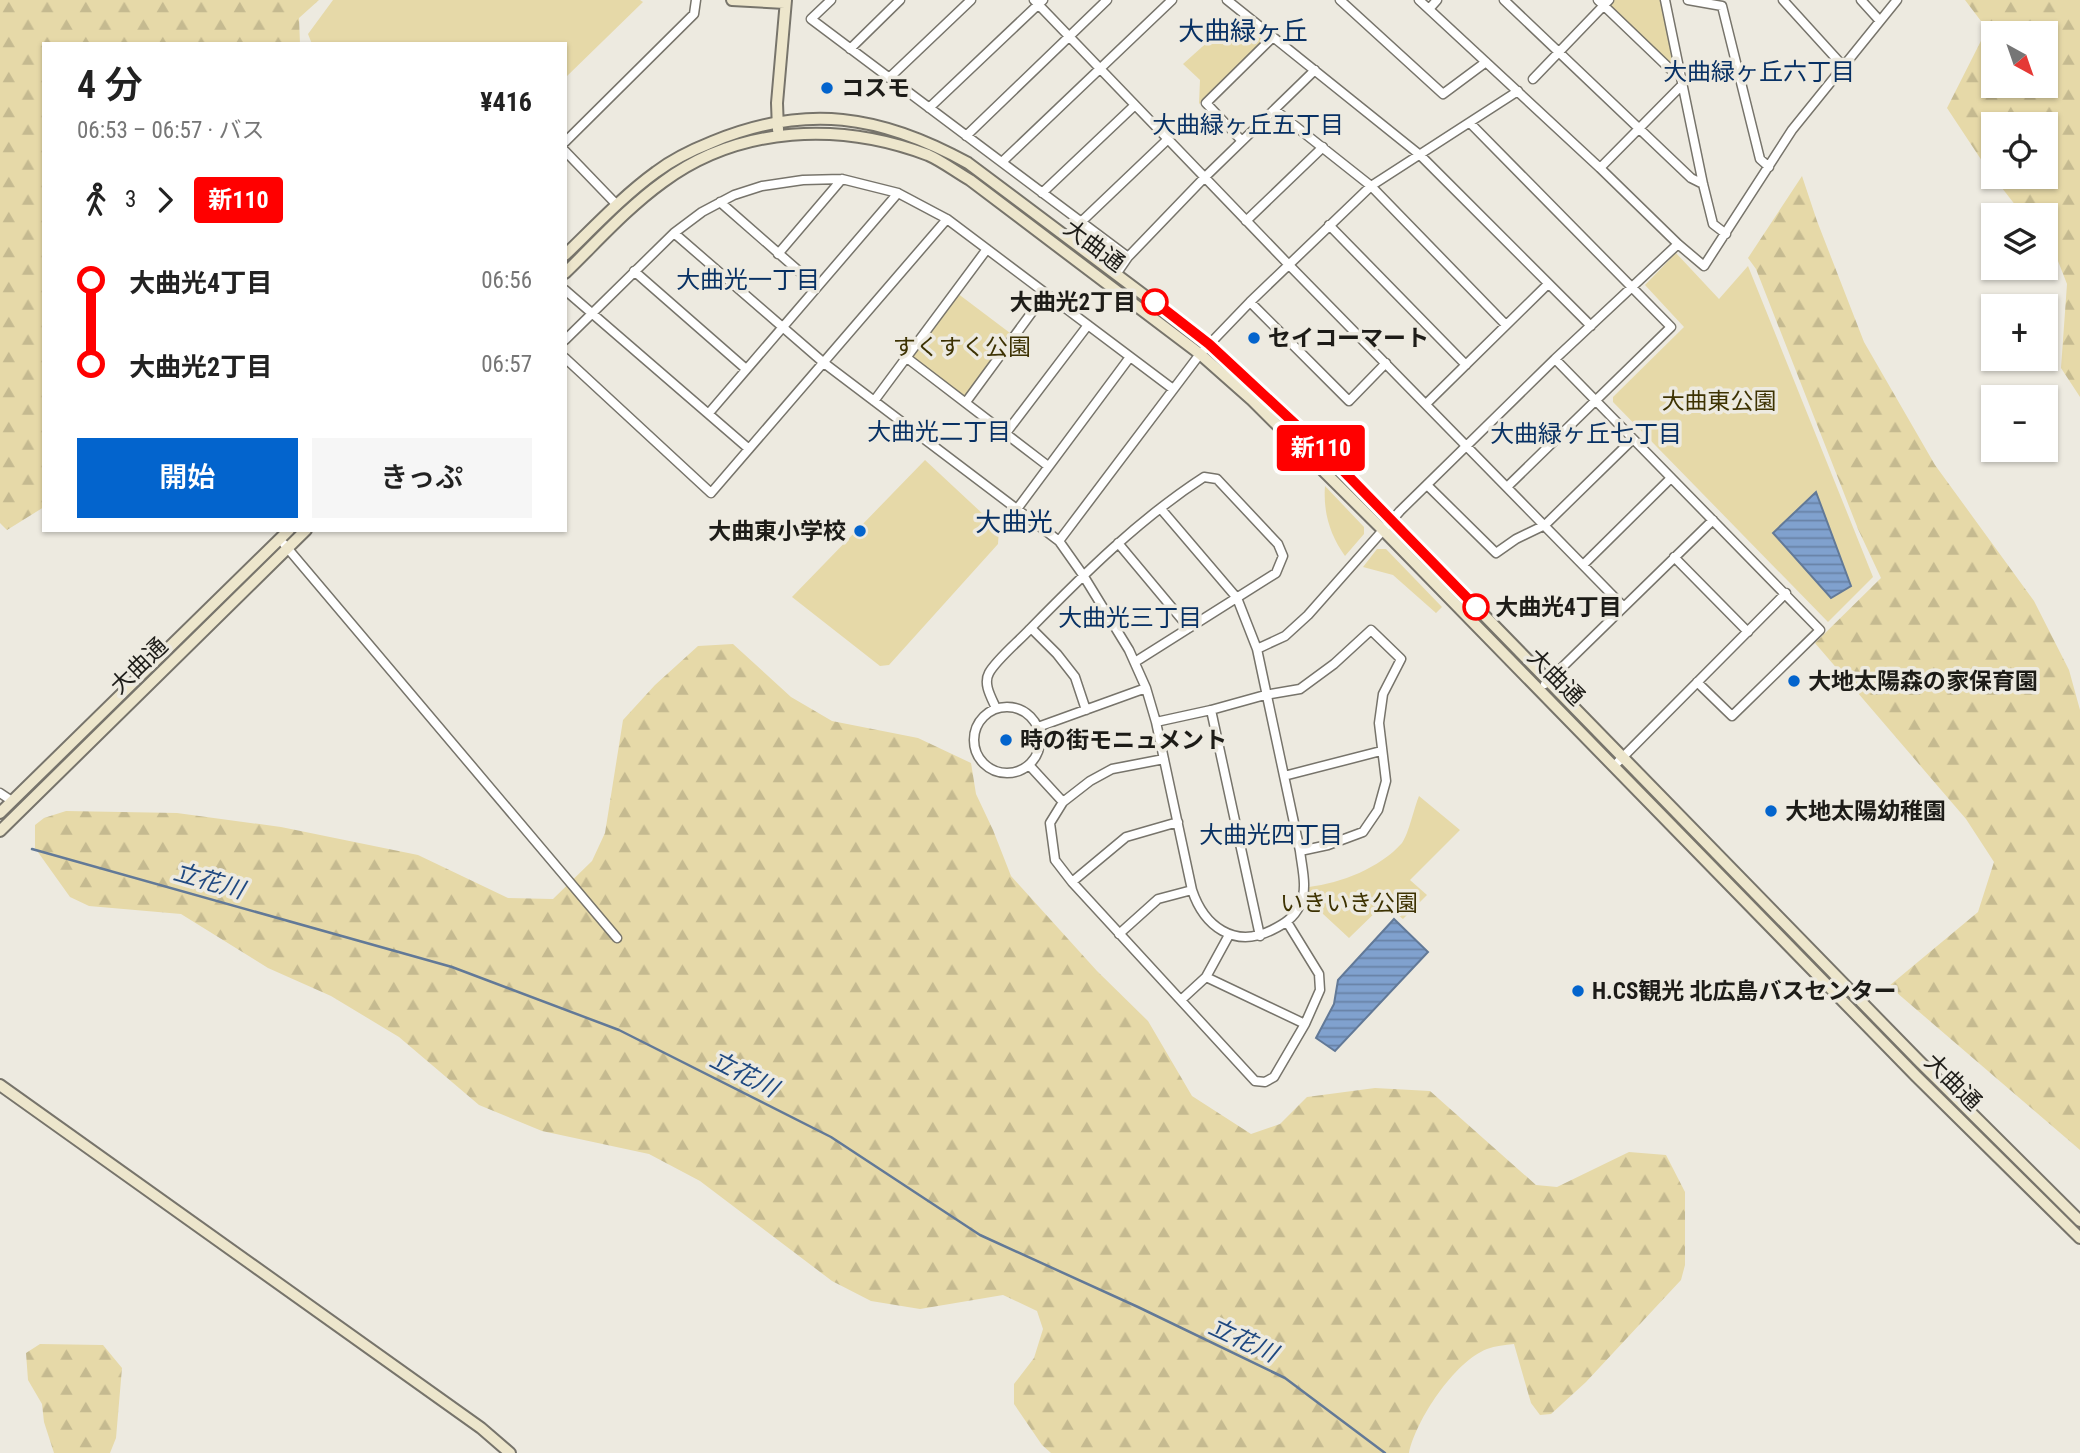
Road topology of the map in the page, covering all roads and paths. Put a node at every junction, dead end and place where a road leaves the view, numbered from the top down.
1 (696, 0) edge
2 (732, 0) edge
3 (831, 0) edge
4 (900, 0) edge
5 (971, 0) edge
6 (1107, 0) edge
7 (1172, 0) edge
8 (1227, 0) edge
9 (1340, 0) edge
10 (1419, 0) edge
11 (1437, 0) edge
12 (1504, 0) edge
13 (1665, 0) edge
14 (1688, 0) edge
15 (1783, 0) edge
16 (1861, 0) edge
17 (1897, 0) edge
18 (1038, 1) edge
19 (786, 2) edge
20 (1603, 2) edge
21 (1429, 9) junction
22 (1881, 21) junction
23 (1068, 37) junction
24 (1273, 37) junction
25 (850, 49) junction
26 (1559, 52) junction
27 (1486, 62) junction
28 (1843, 66) junction
29 (1100, 69) junction
30 (1679, 70) junction
31 (1315, 71) junction
32 (889, 78) junction
33 (1533, 79) dead end
34 (1682, 85) junction
35 (1518, 91) junction
36 (1135, 105) junction
37 (929, 108) junction
38 (1275, 110) junction
39 (776, 123) junction
40 (1471, 123) junction
41 (1638, 129) junction
42 (778, 135) junction
43 (966, 136) junction
44 (567, 140) edge
45 (1167, 140) junction
46 (1242, 141) junction
47 (1323, 147) junction
48 (567, 153) edge
49 (1420, 155) junction
50 (1002, 162) junction
51 (1769, 167) junction
52 (1600, 168) junction
53 (1204, 178) junction
54 (842, 179) junction
55 (1703, 184) junction
56 (1371, 186) junction
57 (898, 193) junction
58 (1042, 193) junction
59 (720, 202) junction
60 (617, 205) junction
61 (947, 219) junction
62 (1246, 221) junction
63 (1081, 222) junction
64 (1329, 225) junction
65 (674, 233) junction
66 (1726, 234) junction
67 (1678, 244) junction
68 (987, 249) junction
69 (567, 253) edge
70 (778, 254) junction
71 (1128, 257) junction
72 (1289, 265) junction
73 (567, 271) edge
74 (634, 271) junction
75 (1117, 273) junction
76 (1548, 284) junction
77 (817, 287) junction
78 (1633, 287) junction
79 (567, 292) edge
80 (1046, 293) junction
81 (1250, 302) junction
82 (592, 313) junction
83 (1088, 325) junction
84 (1506, 325) junction
85 (1591, 326) junction
86 (783, 327) junction
87 (567, 338) edge
88 (1209, 344) junction
89 (1200, 354) junction
90 (1130, 357) junction
91 (907, 358) junction
92 (1555, 359) junction
93 (567, 360) edge
94 (824, 363) junction
95 (1386, 363) junction
96 (1466, 365) junction
97 (747, 369) junction
98 (1173, 389) junction
99 (1596, 399) junction
100 (874, 401) junction
101 (966, 402) junction
102 (1426, 404) junction
103 (709, 413) junction
104 (1006, 433) junction
105 (1633, 439) junction
106 (1467, 446) junction
107 (749, 449) junction
108 (1048, 466) junction
109 (1671, 478) junction
110 (1427, 485) junction
111 (1507, 487) junction
112 (1017, 509) junction
113 (1161, 509) junction
114 (1713, 520) junction
115 (1386, 525) junction
116 (1545, 525) junction
117 (288, 532) edge
118 (303, 532) edge
119 (1059, 541) junction
120 (1118, 543) junction
121 (284, 544) junction
122 (1674, 557) junction
123 (1583, 565) junction
124 (1083, 575) junction
125 (1786, 593) junction
126 (1237, 597) junction
127 (1623, 606) junction
128 (1031, 628) junction
129 (1189, 628) junction
130 (1748, 632) junction
131 (1256, 649) junction
132 (1135, 662) junction
133 (1548, 681) junction
134 (1697, 682) junction
135 (1146, 688) junction
136 (1539, 689) junction
137 (1265, 695) junction
138 (996, 708) junction
139 (1086, 710) junction
140 (1212, 710) junction
141 (1156, 722) junction
142 (1038, 727) junction
143 (1381, 751) junction
144 (1164, 760) junction
145 (1618, 762) junction
146 (1029, 765) junction
147 (1284, 776) junction
148 (0, 793) edge
149 (12, 801) junction
150 (1063, 802) junction
151 (0, 813) edge
152 (1178, 822) junction
153 (0, 831) edge
154 (1300, 851) junction
155 (1072, 882) junction
156 (1192, 890) junction
157 (1287, 922) junction
158 (1119, 934) junction
159 (1229, 936) junction
160 (1260, 936) junction
161 (617, 938) dead end
162 (1206, 977) junction
163 (1181, 1000) junction
164 (1305, 1024) junction
165 (0, 1085) edge
166 (2080, 1221) edge
167 (2080, 1238) edge
168 (510, 1453) edge

1 - 44 street
2 - 19 street
3 - 25 street
4 - 25 street
5 - 32 street
6 - 23 street
7 - 29 street
8 - 24 street
9 - 27 street
10 - 21 street
11 - 21 street
12 - 26 street
13 - 30 street
14 - 51 street
15 - 28 street
16 - 22 street
17 - 22 street
18 - 23 street
18 - 37 street
19 - 39 street
20 - 26 street
20 - 30 street
21 - 27 street
22 - 28 street
23 - 29 street
23 - 43 street
24 - 31 street
24 - 46 street
25 - 32 street
26 - 33 street
26 - 41 street
27 - 35 street
28 - 51 street
29 - 36 street
29 - 50 street
30 - 34 street
31 - 38 street
31 - 49 street
32 - 37 street
34 - 41 street
34 - 55 street
35 - 40 street
35 - 52 street
36 - 45 street
36 - 58 street
37 - 43 street
38 - 46 street
38 - 47 street
39 - 42 street
39 - 60 street, 大曲通
39 - 75 street, 大曲通
40 - 49 street
40 - 78 street
41 - 52 street
41 - 55 street
42 - 73 street, 大曲通
42 - 89 street, 大曲通
43 - 50 street
45 - 53 street
45 - 63 street
46 - 53 street
47 - 56 street
47 - 62 street
48 - 60 street
49 - 56 street
49 - 76 street
50 - 58 street
51 - 66 street
52 - 67 street
53 - 62 street
53 - 71 street
54 - 57 street
54 - 59 street
54 - 70 street
55 - 66 street
56 - 64 street
56 - 84 street
57 - 61 street
57 - 77 street
58 - 63 street
59 - 65 street
59 - 70 street
60 - 69 street, 大曲通
61 - 68 street
61 - 94 street
62 - 72 street
63 - 71 street
64 - 72 street
64 - 96 street
65 - 74 street
65 - 86 street
66 - 67 street
67 - 78 street
68 - 80 street
68 - 91 street
70 - 77 street
71 - 75 street
72 - 81 street
72 - 95 street
74 - 82 street
74 - 97 street
75 - 88 street, 大曲通
76 - 84 street
76 - 85 street
77 - 86 street
78 - 85 street
78 - 99 street
79 - 82 street
80 - 83 street
80 - 101 street
81 - 88 street
81 - 95 street
82 - 87 street
82 - 103 street
83 - 90 street
83 - 104 street
84 - 96 street
85 - 92 street
86 - 94 street
86 - 97 street
88 - 89 street
88 - 115 street, 大曲通
89 - 98 street
89 - 115 street, 大曲通
90 - 98 street
90 - 108 street
91 - 100 street
91 - 101 street
92 - 99 street
92 - 106 street
93 - 107 street
94 - 100 street
94 - 107 street
95 - 102 street
96 - 102 street
97 - 103 street
98 - 119 street
99 - 105 street
99 - 111 street
100 - 112 street
101 - 104 street
102 - 106 street
103 - 107 street
104 - 108 street
105 - 109 street
105 - 116 street
106 - 110 street
106 - 111 street
108 - 112 street
109 - 114 street
109 - 123 street
110 - 115 street
110 - 116 street
111 - 116 street
112 - 119 street
113 - 120 street
113 - 126 street
113 - 126 street
114 - 122 street
114 - 125 street
115 - 131 street
115 - 133 street, 大曲通
115 - 136 street, 大曲通
116 - 123 street
117 - 121 street, 大曲通
118 - 121 street, 大曲通
119 - 124 street
120 - 124 street
120 - 129 street
121 - 149 street, 大曲通
121 - 153 street, 大曲通
121 - 161 street
122 - 127 street
122 - 130 street
123 - 127 street
124 - 128 street
124 - 132 street
125 - 130 street
125 - 134 street
126 - 129 street
126 - 131 street
127 - 133 street
128 - 138 street
128 - 139 street
129 - 132 street
130 - 134 street
131 - 137 street
132 - 135 street
133 - 136 street
133 - 145 street, 大曲通
134 - 145 street
135 - 139 street
135 - 141 street
136 - 145 street, 大曲通
137 - 140 street
137 - 143 street
137 - 147 street
138 - 142 street
138 - 146 street
139 - 142 street
140 - 141 street
140 - 160 street
141 - 144 street
142 - 146 street
143 - 147 street
143 - 154 street
144 - 150 street
144 - 152 street
145 - 166 street, 大曲通
145 - 167 street, 大曲通
146 - 150 street
147 - 154 street
148 - 149 street
149 - 151 street, 大曲通
150 - 155 street
152 - 155 street
152 - 156 street
154 - 157 street
155 - 158 street
156 - 158 street
156 - 159 street
157 - 160 street
157 - 164 street
158 - 163 street
159 - 160 street
159 - 162 street
162 - 163 street
162 - 164 street
163 - 164 street
165 - 168 street

